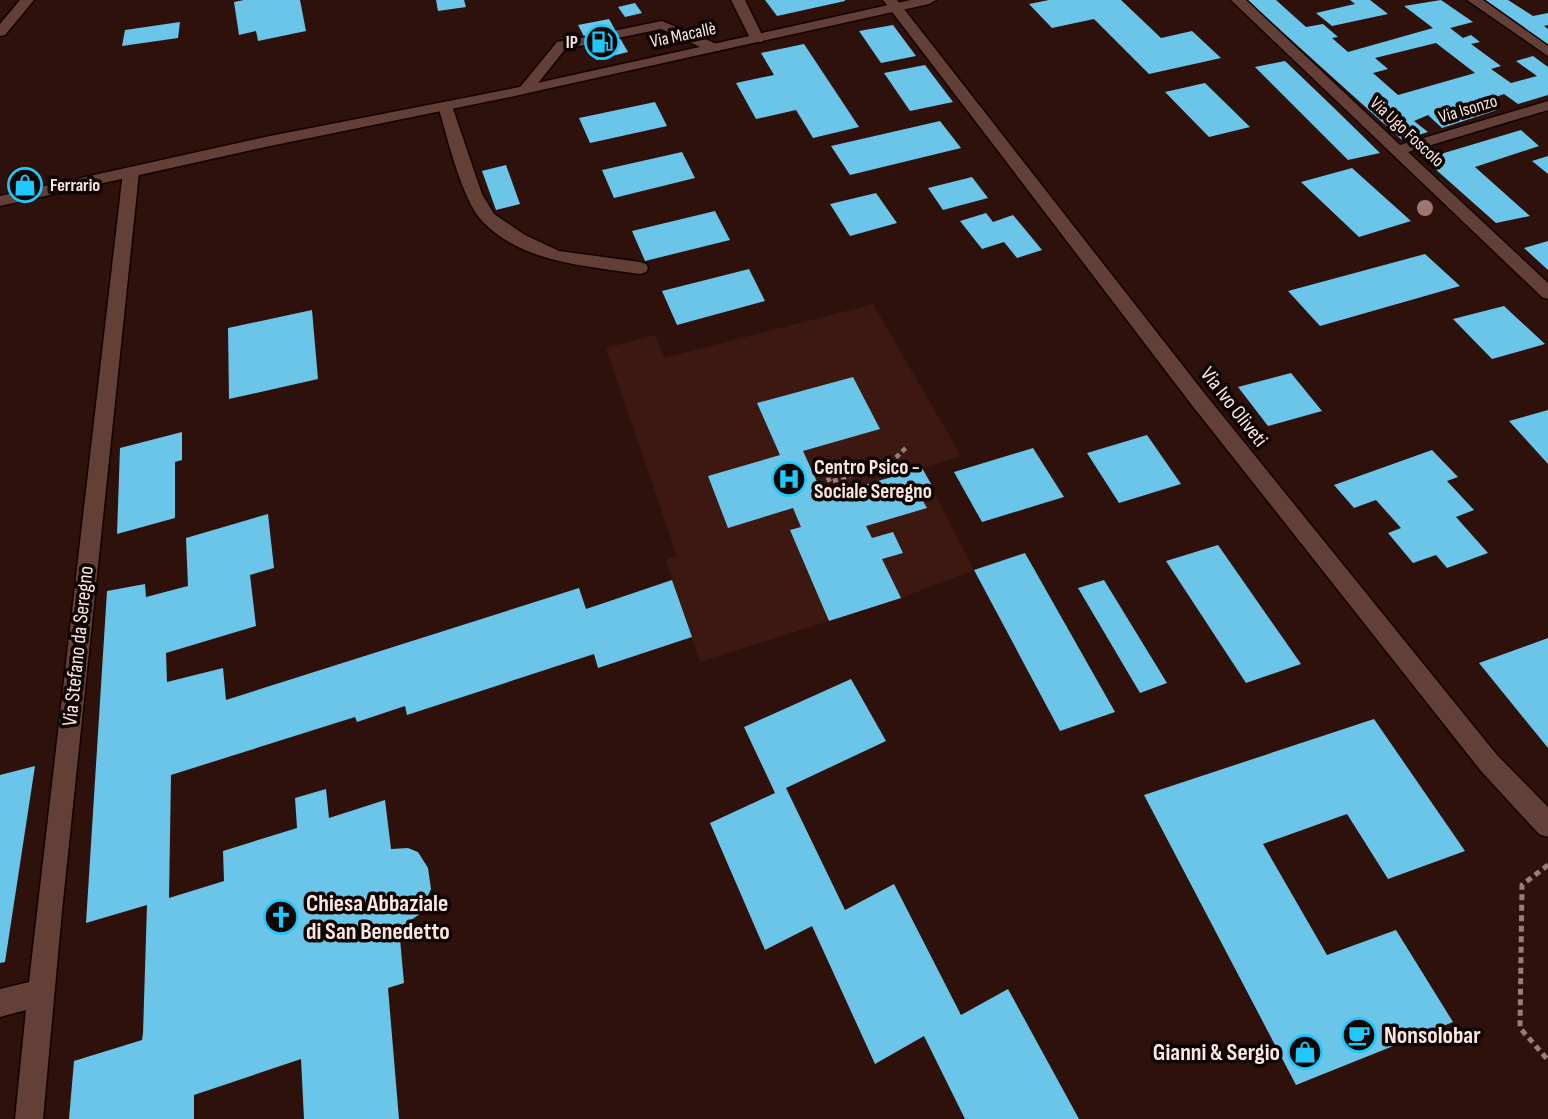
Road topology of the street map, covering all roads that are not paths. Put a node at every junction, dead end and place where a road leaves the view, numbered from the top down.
1 (27, 0) edge
2 (738, 0) edge
3 (929, 0) edge
4 (1238, 0) edge
5 (1474, 0) edge
6 (893, 4) edge
7 (0, 32) edge
8 (618, 34) dead end
9 (757, 39) junction
10 (586, 40) dead end
11 (714, 48) junction
12 (1548, 52) edge
13 (526, 89) junction
14 (1548, 105) edge
15 (445, 106) junction
16 (1399, 150) junction
17 (131, 172) junction
18 (0, 201) edge
19 (640, 268) dead end
20 (1548, 293) edge
21 (1548, 825) edge
22 (41, 992) junction
23 (0, 1003) edge
24 (29, 1119) edge

1 - 7 street
2 - 9 street
3 - 6 street, Via Macallè
4 - 16 street, Via Ugo Foscolo
5 - 12 street
6 - 9 street, Via Macallè
6 - 21 street, Via Ivo Oliveti
8 - 11 street
9 - 11 street, Via Macallè
10 - 13 street
11 - 13 street, Via Macallè
13 - 15 street, Via Macallè
14 - 16 street, Via Isonzo
15 - 17 street, Via Macallè
15 - 19 street
16 - 20 street, Via Ugo Foscolo
17 - 18 street, Via Macallè
17 - 22 street, Via Stefano da Seregno
22 - 23 street
22 - 24 street, Via Stefano da Seregno

